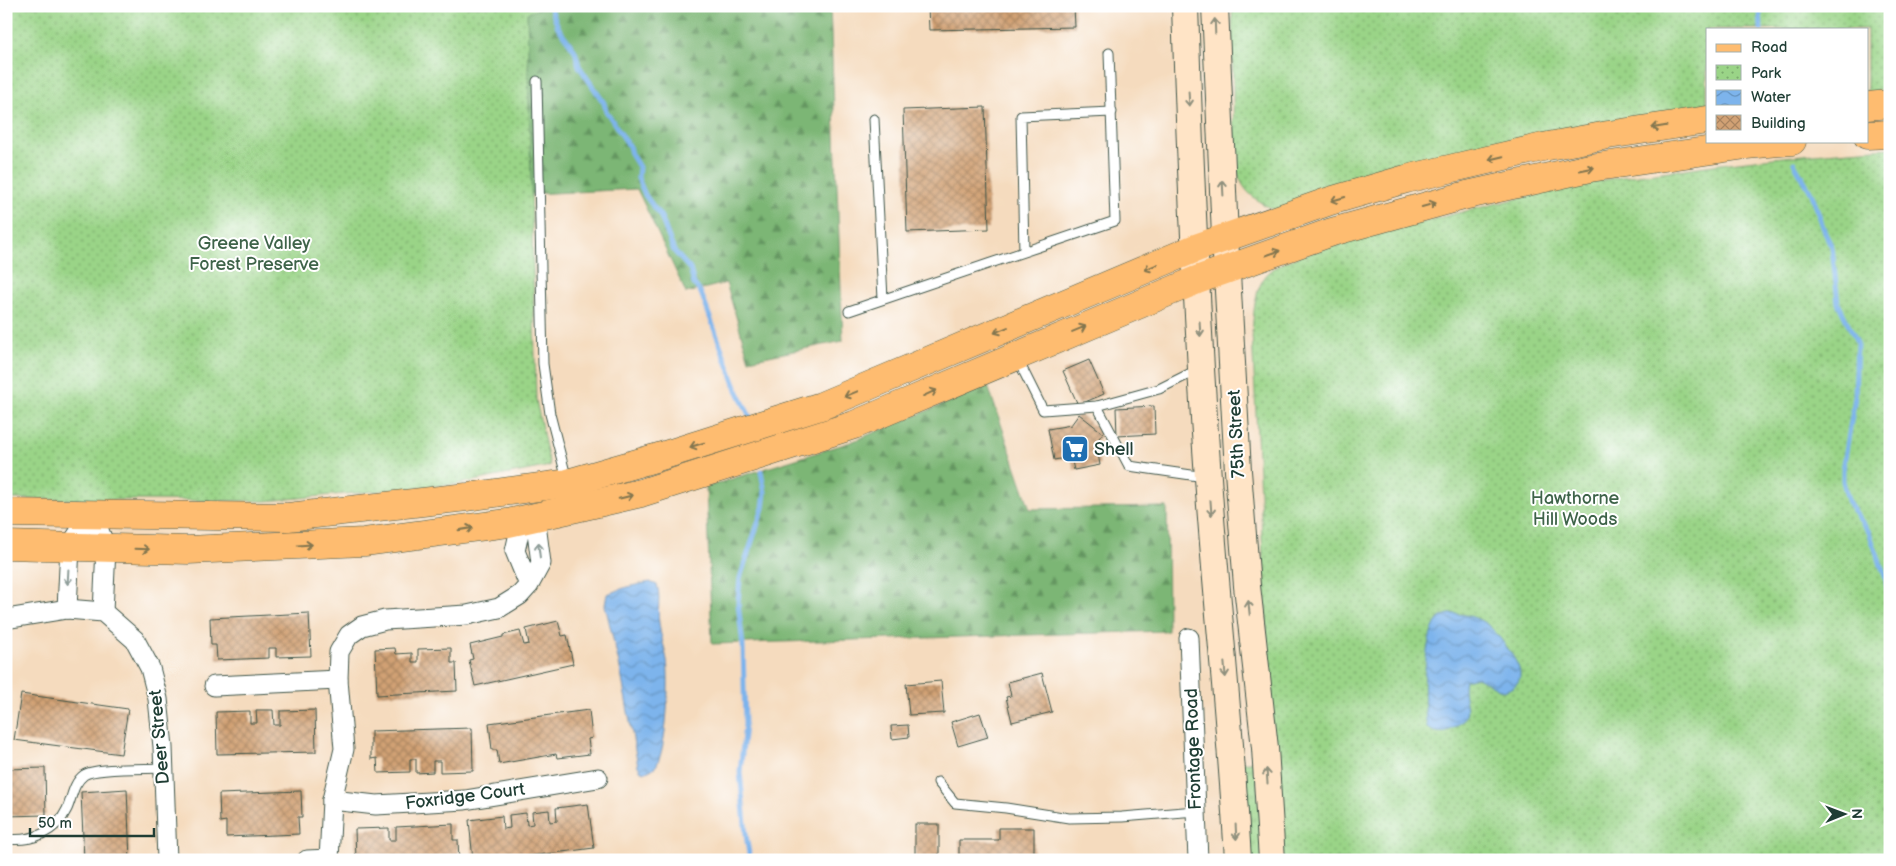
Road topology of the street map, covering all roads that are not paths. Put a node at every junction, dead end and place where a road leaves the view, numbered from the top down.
1 (1185, 6) edge
2 (1215, 6) edge
3 (1109, 53) dead end
4 (537, 81) dead end
5 (1890, 104) edge
6 (1868, 106) edge
7 (1112, 112) junction
8 (874, 119) dead end
9 (1706, 120) edge
10 (1890, 134) edge
11 (1868, 135) edge
12 (1780, 142) edge
13 (1225, 237) junction
14 (1196, 248) junction
15 (1024, 251) junction
16 (1227, 269) junction
17 (1197, 280) junction
18 (883, 299) junction
19 (849, 310) dead end
20 (1016, 356) junction
21 (1202, 368) junction
22 (1096, 406) junction
23 (1208, 478) junction
24 (568, 483) junction
25 (519, 505) junction
26 (6, 513) edge
27 (92, 513) junction
28 (6, 545) edge
29 (70, 546) junction
30 (106, 548) junction
31 (67, 608) junction
32 (103, 612) junction
33 (6, 619) edge
34 (1189, 638) dead end
35 (338, 680) junction
36 (214, 686) dead end
37 (164, 768) junction
38 (598, 778) dead end
39 (938, 782) dead end
40 (332, 800) junction
41 (1196, 811) junction
42 (6, 839) edge
43 (329, 859) edge
44 (167, 860) edge
45 (307, 860) edge
46 (1198, 860) edge
47 (1238, 860) edge
48 (1272, 860) edge

1 -> 14 main road, 75th Street
13 -> 2 main road, 75th Street
3 - 7 lane
4 - 24 lane
5 - 6 main road
7 - 15 lane
7 - 15 lane
8 - 18 lane
9 -> 13 main road
10 - 11 main road
16 -> 12 main road
13 - 14 main road
13 - 16 main road, 75th Street
14 - 17 main road, 75th Street
14 -> 24 main road
15 - 18 lane
16 - 17 main road
48 -> 16 main road, 75th Street
20 -> 17 main road
17 -> 21 main road, 75th Street
18 - 19 lane
20 - 22 lane
25 -> 20 main road
21 - 22 lane
21 - 23 main road, 75th Street
22 - 23 lane
23 -> 47 main road, 75th Street
24 - 25 main road
25 - 27 main road
30 -> 25 main road
25 - 35 street
26 - 27 main road
27 - 29 street
27 - 30 street
28 - 29 main road
29 - 30 main road
29 -> 31 street
30 - 32 street
31 - 32 street
31 - 33 street
32 - 37 street, Deer Street
34 - 41 street, Frontage Road
35 - 36 street
35 - 40 street
37 - 42 lane
37 - 44 street, Deer Street
38 - 40 street, Foxridge Court
39 - 41 lane
40 - 43 street
41 - 46 street, Frontage Road
43 - 45 street

